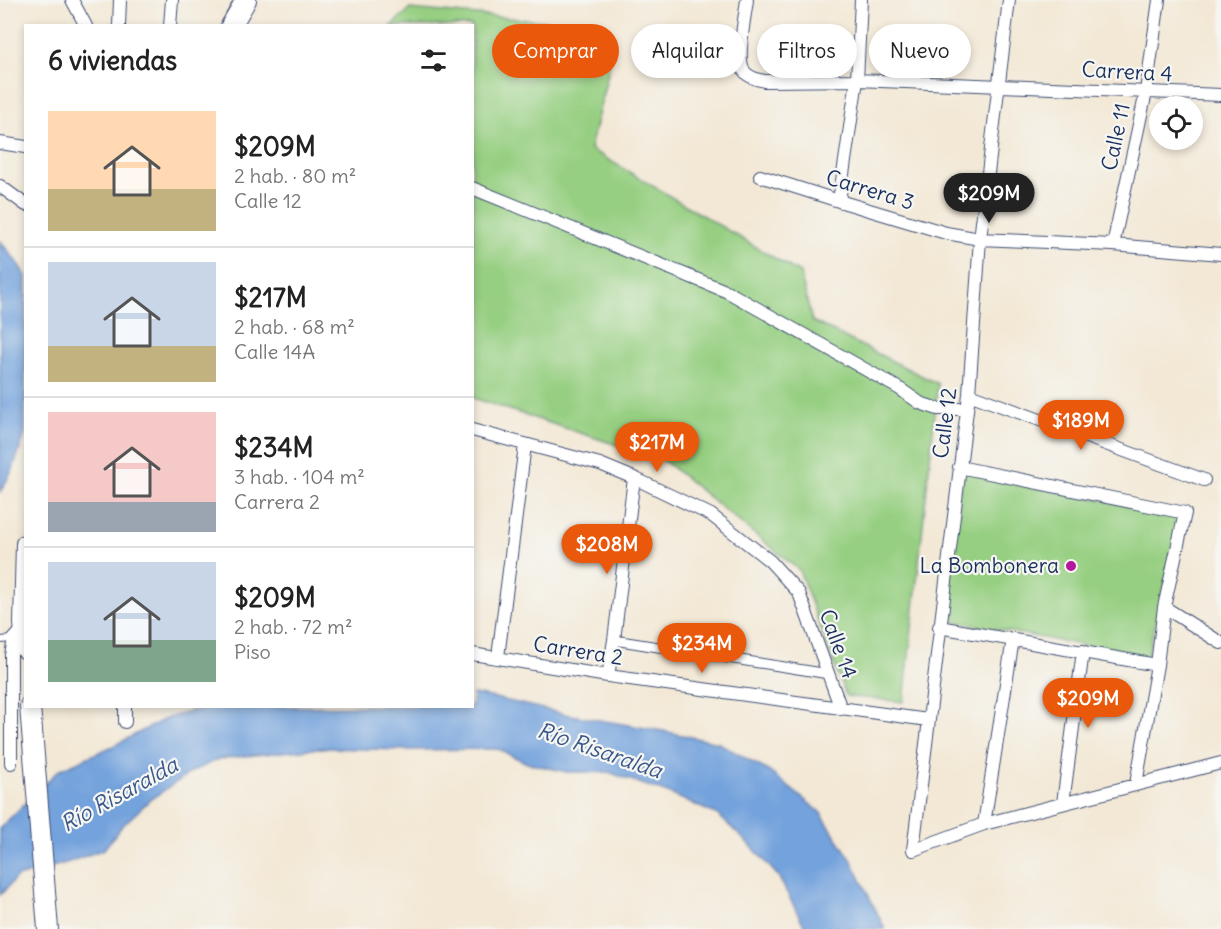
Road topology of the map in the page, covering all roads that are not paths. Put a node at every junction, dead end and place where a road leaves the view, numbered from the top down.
1 (72, 0) edge
2 (120, 0) edge
3 (172, 0) edge
4 (246, 0) edge
5 (747, 0) edge
6 (861, 0) edge
7 (1009, 0) edge
8 (1159, 0) edge
9 (85, 24) edge
10 (119, 24) edge
11 (170, 24) edge
12 (232, 24) edge
13 (857, 80) junction
14 (999, 86) junction
15 (1146, 92) junction
16 (1221, 95) edge
17 (0, 142) edge
18 (24, 147) edge
19 (760, 176) dead end
20 (0, 186) edge
21 (474, 189) edge
22 (839, 201) junction
23 (24, 204) edge
24 (980, 239) junction
25 (1113, 245) junction
26 (1221, 254) edge
27 (969, 394) junction
28 (967, 409) junction
29 (474, 431) edge
30 (525, 445) junction
31 (959, 467) junction
32 (634, 478) junction
33 (1204, 480) dead end
34 (24, 589) edge
35 (1164, 607) junction
36 (939, 627) junction
37 (21, 639) edge
38 (1013, 639) junction
39 (0, 640) edge
40 (614, 640) junction
41 (1221, 643) edge
42 (1083, 651) junction
43 (474, 654) edge
44 (498, 657) junction
45 (1157, 665) junction
46 (829, 674) junction
47 (608, 676) junction
48 (30, 708) edge
49 (124, 708) edge
50 (841, 709) junction
51 (928, 720) junction
52 (125, 722) dead end
53 (1221, 763) edge
54 (11, 764) dead end
55 (1136, 784) junction
56 (1063, 803) junction
57 (984, 824) junction
58 (47, 922) edge

1 - 9 street
2 - 10 street
3 - 11 street
4 - 12 main road
5 - 13 street, Carrera 4
6 - 13 street
7 - 14 street, Calle 12
8 - 15 street, Calle 11
13 - 14 street, Carrera 4
13 - 22 street
14 - 15 street, Carrera 4
14 - 24 street, Calle 12
15 - 16 street, Carrera 4
15 - 25 street, Calle 11
17 - 18 street
19 - 22 street, Carrera 3
20 - 23 street
21 - 28 street
22 - 24 street, Carrera 3
24 - 25 street, Carrera 3
24 - 27 street, Calle 12
25 - 26 street, Carrera 3
27 - 28 street, Calle 12
27 - 33 street
28 - 31 street, Calle 12
29 - 30 street
30 - 32 street
30 - 44 street
31 - 35 street
31 - 36 street, Calle 12
32 - 40 street
32 - 46 street, Calle 14
34 - 37 main road
35 - 41 street
35 - 45 street
36 - 38 street
36 - 51 street, Calle 12
37 - 39 lane
37 - 54 street
38 - 42 street
38 - 57 street
40 - 46 street
40 - 47 street
42 - 45 street
42 - 56 street
43 - 44 street, Carrera 2
44 - 47 street, Carrera 2
45 - 55 street
46 - 50 street, Calle 14
47 - 50 street, Carrera 2
48 - 58 main road
49 - 52 street
50 - 51 street, Carrera 2
51 - 57 street, Calle 12
53 - 55 street
55 - 56 street
56 - 57 street

